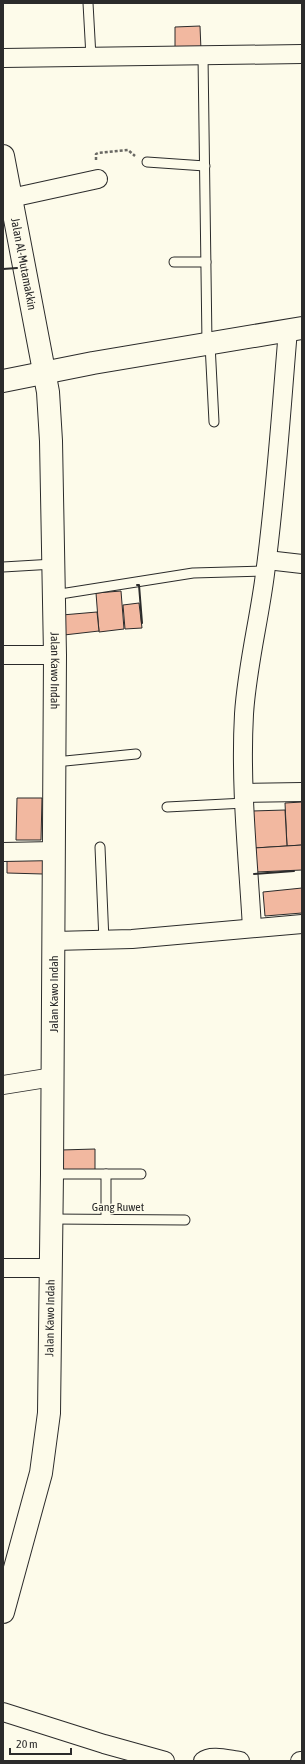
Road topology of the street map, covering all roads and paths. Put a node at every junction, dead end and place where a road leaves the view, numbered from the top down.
1 (88, 3) edge
2 (302, 54) edge
3 (203, 56) junction
4 (91, 57) junction
5 (3, 58) edge
6 (3, 156) edge
7 (147, 162) joint
8 (205, 166) junction
9 (98, 179) joint
10 (8, 194) edge
11 (174, 262) dead end
12 (206, 262) junction
13 (295, 329) edge
14 (208, 343) junction
15 (45, 372) junction
16 (3, 381) edge
17 (214, 422) dead end
18 (54, 564) junction
19 (302, 564) edge
20 (266, 566) junction
21 (3, 567) edge
22 (54, 595) junction
23 (3, 655) edge
24 (55, 655) junction
25 (136, 754) dead end
26 (55, 762) junction
27 (302, 792) edge
28 (245, 798) junction
29 (168, 807) dead end
30 (100, 847) dead end
31 (54, 851) junction
32 (3, 852) edge
33 (302, 924) edge
34 (252, 928) junction
35 (54, 941) junction
36 (104, 941) junction
37 (53, 1078) junction
38 (3, 1085) edge
39 (52, 1174) junction
40 (106, 1174) junction
41 (141, 1174) dead end
42 (52, 1219) junction
43 (106, 1219) junction
44 (185, 1220) dead end
45 (3, 1268) edge
46 (51, 1268) junction
47 (3, 1612) edge
48 (3, 1712) edge
49 (165, 1761) edge
50 (203, 1761) edge
51 (240, 1761) edge

1 - 4 lane
2 - 3 street
3 - 4 street
3 - 8 lane
4 - 5 street
6 - 10 street, Jalan Al-Mutamakkin
7 - 8 lane
7 - 9 path
8 - 12 lane
9 - 10 street
10 - 15 street, Jalan Al-Mutamakkin
11 - 12 lane
12 - 14 lane
13 - 14 street
13 - 20 street
14 - 15 street
14 - 17 lane
15 - 16 street
15 - 18 street, Jalan Kawo Indah
18 - 21 lane
18 - 22 street, Jalan Kawo Indah
19 - 20 street
20 - 22 lane
20 - 28 street
22 - 24 street, Jalan Kawo Indah
23 - 24 street
24 - 26 street, Jalan Kawo Indah
25 - 26 lane
26 - 31 street, Jalan Kawo Indah
27 - 28 street
28 - 29 lane
28 - 34 street
30 - 36 lane
31 - 32 street
31 - 35 street, Jalan Kawo Indah
33 - 34 street
34 - 36 street
35 - 36 street
35 - 37 street, Jalan Kawo Indah
37 - 38 street
37 - 39 street, Jalan Kawo Indah
39 - 40 lane
39 - 42 street, Jalan Kawo Indah
40 - 41 lane
40 - 43 lane
42 - 43 lane, Gang Ruwet
42 - 46 street, Jalan Kawo Indah
43 - 44 lane, Gang Ruwet
45 - 46 street
46 - 47 street, Jalan Kawo Indah
48 - 49 street
50 - 51 street

